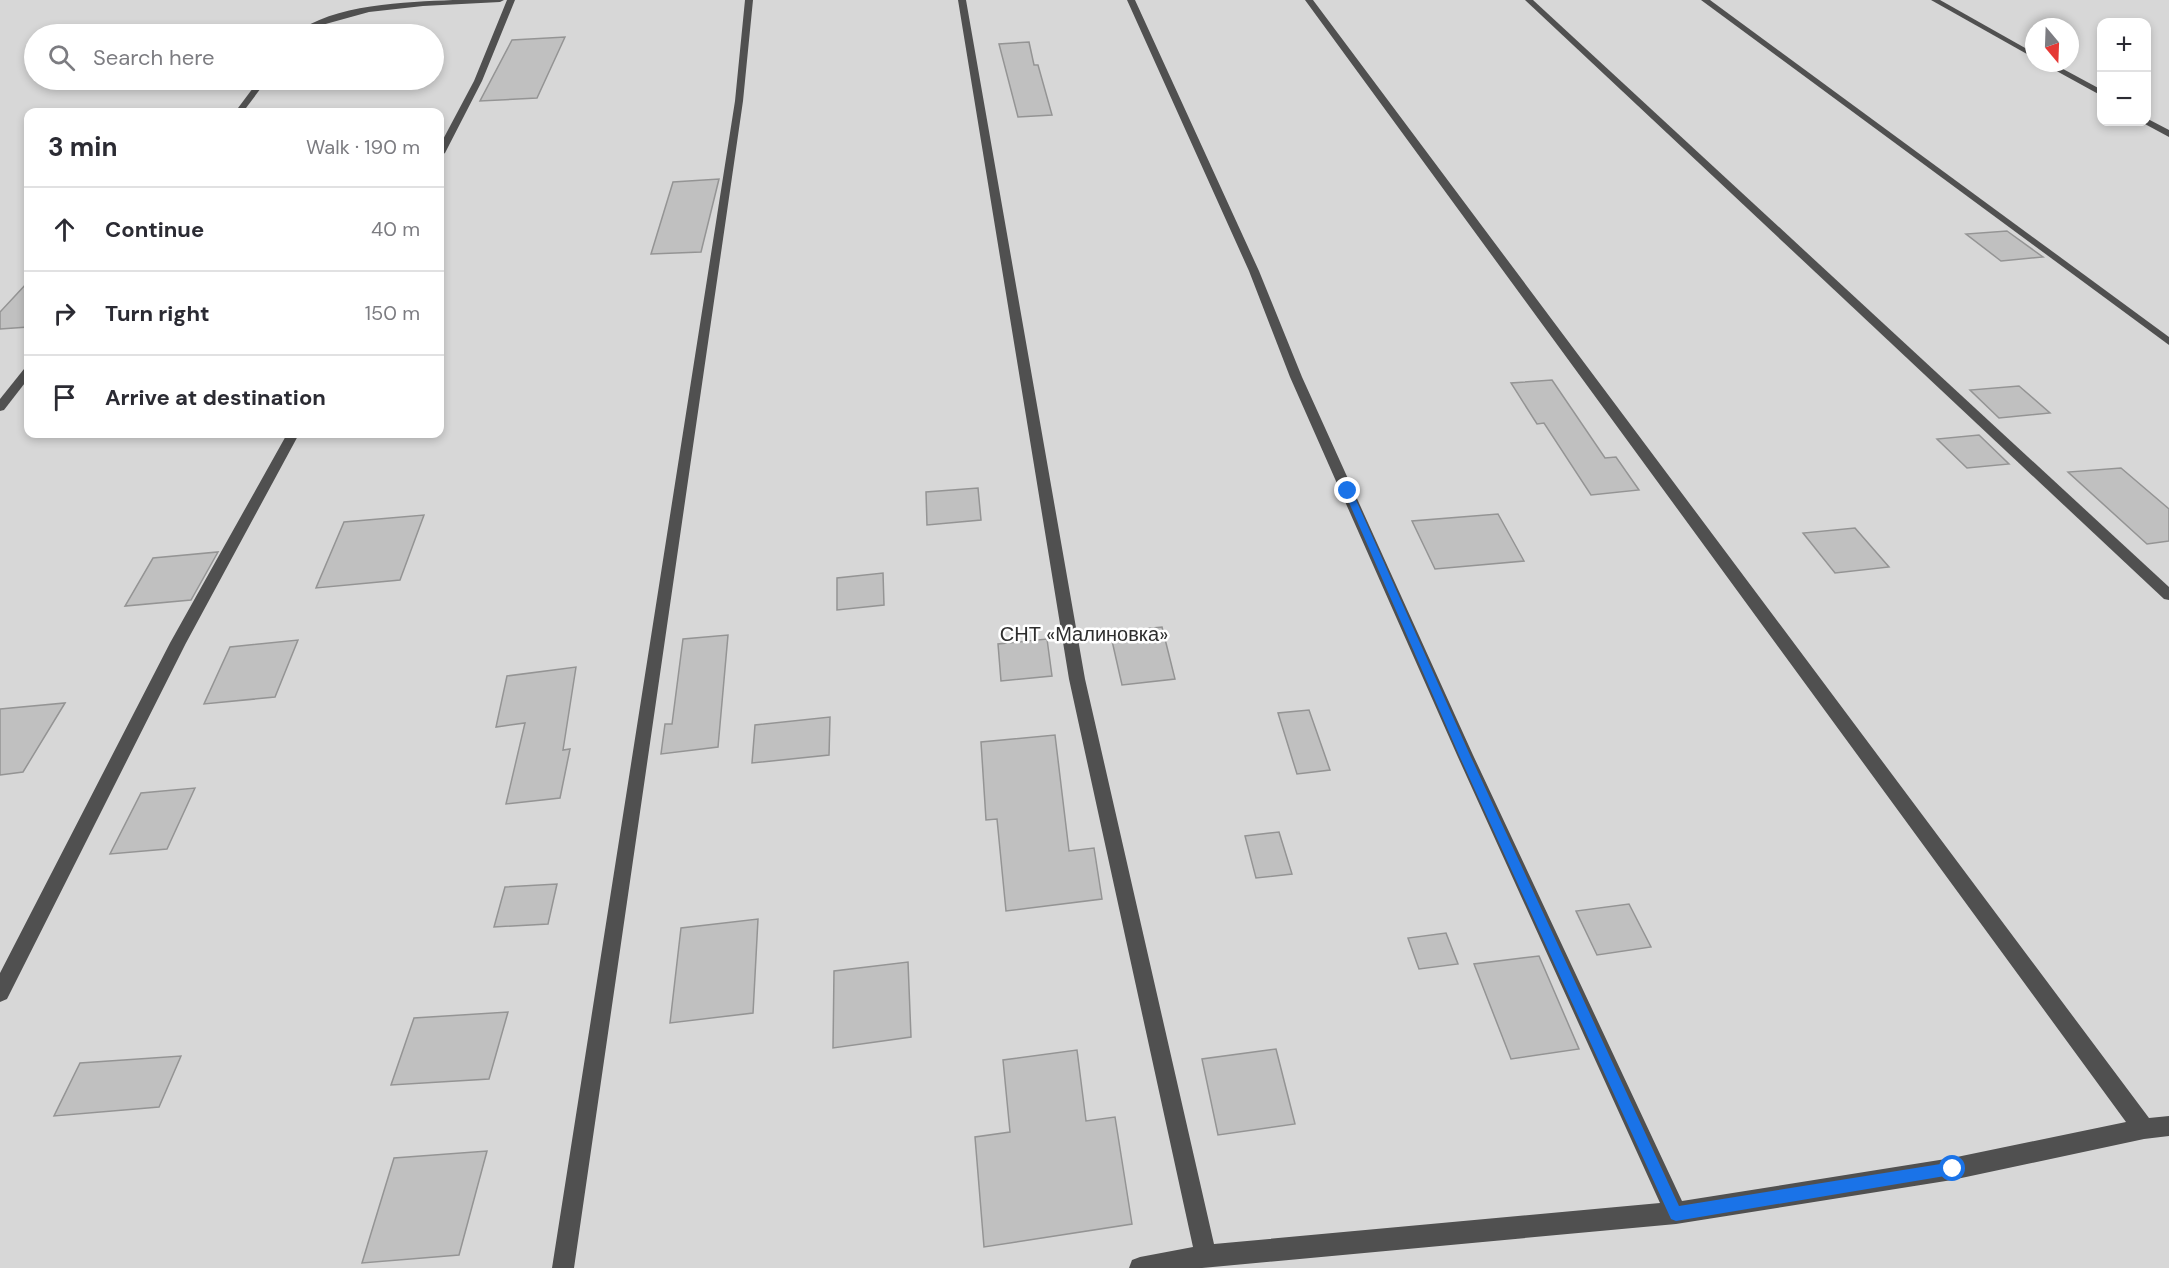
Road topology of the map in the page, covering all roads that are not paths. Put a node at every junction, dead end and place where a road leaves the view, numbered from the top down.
1 (500, 0) edge
2 (511, 0) edge
3 (749, 0) edge
4 (962, 0) edge
5 (1131, 0) edge
6 (1309, 0) edge
7 (1529, 0) edge
8 (1705, 0) edge
9 (1935, 0) edge
10 (316, 24) edge
11 (2025, 51) edge
12 (2062, 72) edge
13 (256, 90) edge
14 (2097, 91) edge
15 (242, 108) edge
16 (2151, 123) edge
17 (2169, 134) edge
18 (444, 145) edge
19 (2169, 342) edge
20 (24, 377) edge
21 (0, 406) edge
22 (291, 438) edge
23 (2169, 595) edge
24 (0, 993) edge
25 (2169, 1126) edge
26 (2144, 1129) junction
27 (1676, 1214) junction
28 (1206, 1256) junction
29 (563, 1268) edge
30 (1140, 1268) edge

1 - 10 street
2 - 18 street
3 - 29 street
4 - 28 street
5 - 27 street
6 - 26 street
7 - 23 street
8 - 19 street
9 - 11 street
12 - 14 street
13 - 15 street
16 - 17 street
20 - 21 street
22 - 24 street
25 - 26 street
26 - 27 street
27 - 28 street
28 - 30 street

